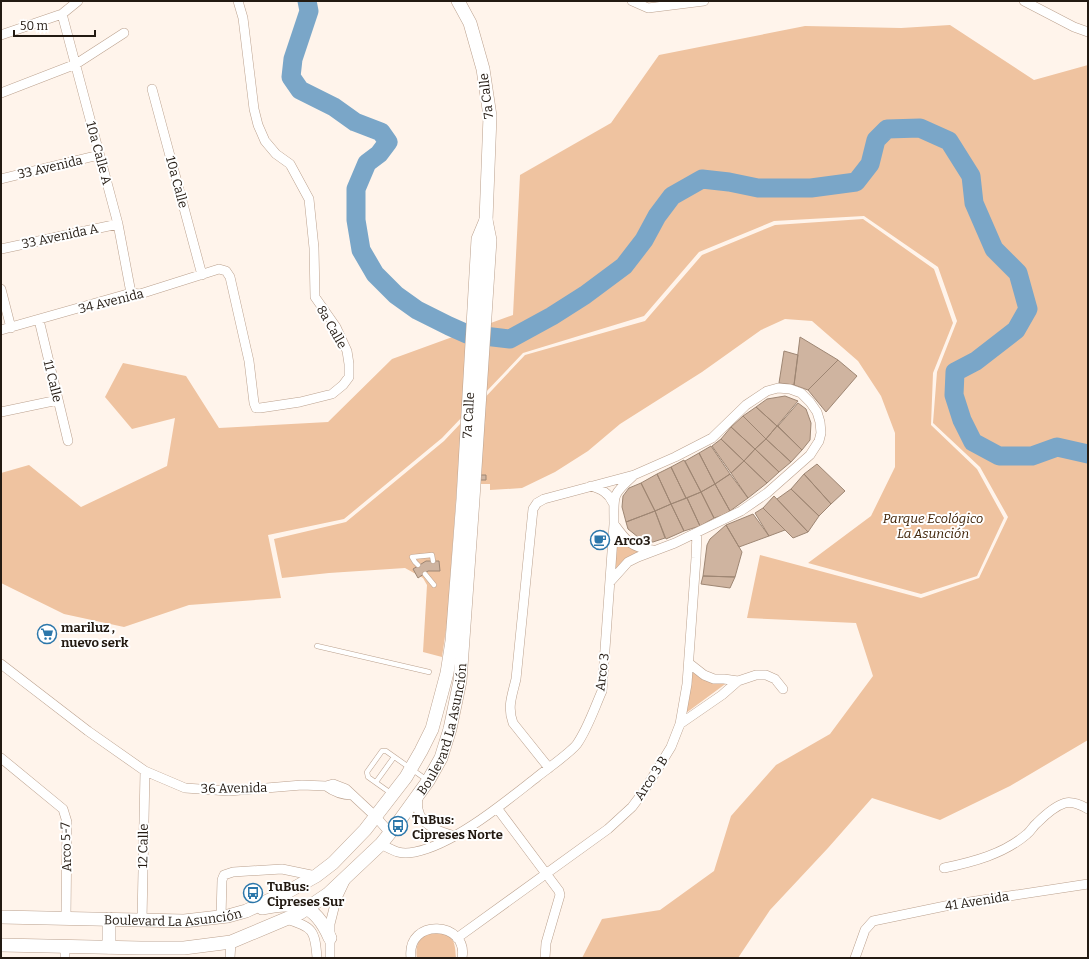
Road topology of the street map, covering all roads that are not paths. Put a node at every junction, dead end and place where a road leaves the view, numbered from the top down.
1 (78, 1) edge
2 (238, 1) edge
3 (458, 1) edge
4 (632, 1) edge
5 (704, 1) edge
6 (1024, 1) edge
7 (62, 14) junction
8 (1088, 32) edge
9 (124, 33) dead end
10 (1, 35) edge
11 (76, 64) junction
12 (152, 88) dead end
13 (1, 93) edge
14 (99, 155) junction
15 (1, 178) edge
16 (118, 224) junction
17 (1, 249) edge
18 (219, 269) joint
19 (202, 275) junction
20 (1, 289) edge
21 (132, 294) junction
22 (39, 320) junction
23 (11, 328) junction
24 (1, 330) edge
25 (58, 400) junction
26 (1, 412) edge
27 (68, 441) dead end
28 (634, 475) junction
29 (591, 486) junction
30 (468, 499) junction
31 (613, 503) junction
32 (614, 524) junction
33 (697, 533) junction
34 (657, 550) junction
35 (433, 561) dead end
36 (418, 565) dead end
37 (425, 574) dead end
38 (610, 582) junction
39 (434, 585) dead end
40 (454, 613) joint
41 (316, 646) dead end
42 (1, 664) edge
43 (690, 664) junction
44 (429, 672) dead end
45 (738, 681) junction
46 (783, 688) dead end
47 (680, 724) junction
48 (432, 729) junction
49 (394, 757) junction
50 (1, 758) edge
51 (441, 758) junction
52 (411, 768) junction
53 (549, 768) junction
54 (145, 771) junction
55 (428, 781) junction
56 (376, 782) junction
57 (393, 795) junction
58 (418, 796) junction
59 (497, 808) junction
60 (1088, 809) edge
61 (376, 817) junction
62 (390, 833) junction
63 (455, 836) junction
64 (381, 844) junction
65 (944, 868) dead end
66 (545, 873) junction
67 (316, 876) junction
68 (346, 878) junction
69 (1088, 884) edge
70 (308, 908) junction
71 (246, 911) junction
72 (1, 917) edge
73 (220, 917) junction
74 (66, 919) junction
75 (109, 919) junction
76 (142, 920) junction
77 (286, 920) junction
78 (330, 938) junction
79 (457, 938) junction
80 (231, 942) junction
81 (1, 945) edge
82 (109, 947) junction
83 (65, 952) edge
84 (141, 953) edge
85 (230, 958) edge
86 (317, 958) edge
87 (330, 958) edge
88 (411, 958) edge
89 (462, 958) edge
90 (545, 958) edge
91 (855, 958) edge

1 - 7 street
2 - 18 street, 8a Calle
3 - 30 main road, 7a Calle
4 - 5 street
6 - 8 street
7 - 10 street
7 - 11 street, 10a Calle A
9 - 11 street
11 - 13 street
11 - 14 street, 10a Calle A
12 - 19 street, 10a Calle
14 - 15 street, 33 Avenida
14 - 16 street, 10a Calle A
16 - 17 street, 33 Avenida A
16 - 21 street, 10a Calle A
18 - 19 street, 34 Avenida
19 - 21 street, 34 Avenida
20 - 23 street
21 - 22 street, 34 Avenida
22 - 23 street, 34 Avenida
22 - 25 street, 11 Calle
23 - 24 street, 34 Avenida
25 - 26 street
25 - 27 street, 11 Calle
28 - 29 street
28 - 31 street
28 - 33 street
29 - 31 street
29 - 53 street
30 - 40 main road, 7a Calle
30 - 51 main road, Boulevard La Asunción
31 - 32 street, Arco 3
32 - 34 street
32 - 38 street, Arco 3
33 - 34 street
33 - 43 street, Arco 3 B
34 - 38 street
35 - 36 lane
37 - 39 lane
38 - 53 street, Arco 3
40 - 48 main road, Boulevard La Asunción
41 - 44 lane
42 - 54 street, 36 Avenida
43 - 45 street
43 - 47 street, Arco 3 B
45 - 46 street
45 - 47 street
47 - 66 street, Arco 3 B
48 - 51 main road
48 - 52 main road, Boulevard La Asunción
49 - 52 lane
49 - 56 lane
49 - 56 lane
50 - 74 street, Arco 5-7
51 - 55 main road, Boulevard La Asunción
52 - 55 lane
52 - 57 main road, Boulevard La Asunción
53 - 59 street, Arco 3
54 - 61 street, 36 Avenida
54 - 76 street, 12 Calle
55 - 58 main road, Boulevard La Asunción
56 - 57 lane
57 - 61 main road, Boulevard La Asunción
58 - 62 main road, Boulevard La Asunción
58 - 63 street
59 - 63 street, Arco 3
59 - 66 street
60 - 65 street
61 - 62 street
61 - 67 main road, Boulevard La Asunción
62 - 64 main road, Boulevard La Asunción
63 - 64 street, Arco 3
64 - 68 main road, Boulevard La Asunción
66 - 79 street, Arco 3 B
66 - 90 street
67 - 71 main road, Boulevard La Asunción
67 - 73 street
68 - 70 main road, Boulevard La Asunción
68 - 78 street
69 - 91 street, 41 Avenida
70 - 71 main road
70 - 77 main road, Boulevard La Asunción
70 - 78 main road
71 - 73 main road, Boulevard La Asunción
72 - 74 main road, Boulevard La Asunción
73 - 76 main road, Boulevard La Asunción
74 - 75 main road, Boulevard La Asunción
75 - 76 main road, Boulevard La Asunción
75 - 82 main road
77 - 80 main road, Boulevard La Asunción
77 - 86 street
78 - 87 street
79 - 88 street
79 - 89 street
80 - 84 main road, Boulevard La Asunción
80 - 85 street
81 - 83 main road, Boulevard La Asunción
82 - 83 main road, Boulevard La Asunción
82 - 84 main road, Boulevard La Asunción

